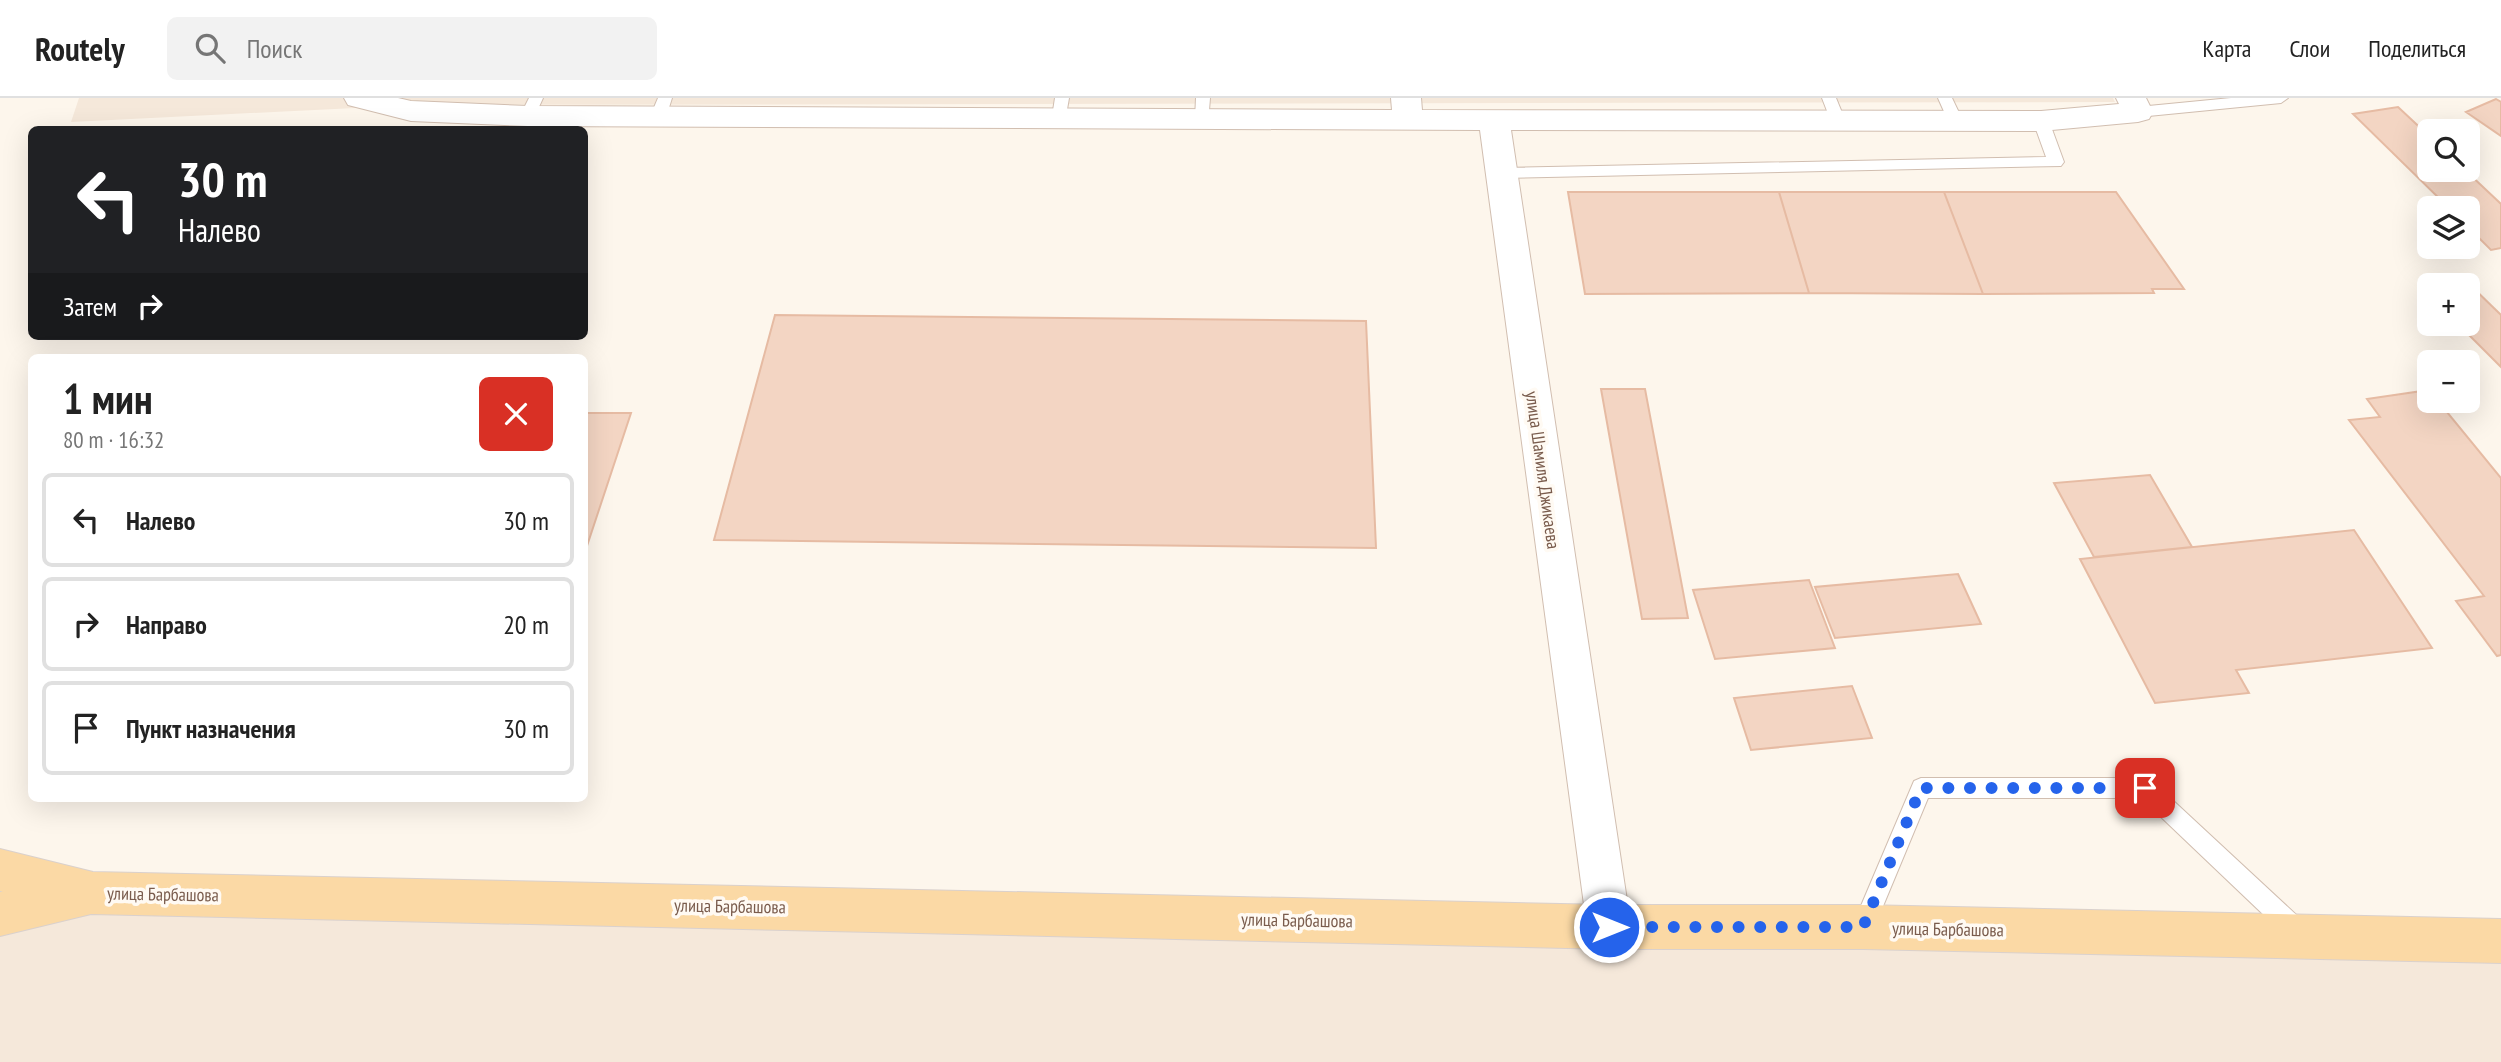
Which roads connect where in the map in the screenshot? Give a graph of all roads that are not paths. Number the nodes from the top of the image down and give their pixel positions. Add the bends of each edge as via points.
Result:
1 (359, 98) edge
2 (2281, 98) edge
3 (2135, 105) edge
4 (532, 107) edge
5 (872, 107) edge
6 (662, 108) edge
7 (1061, 108) edge
8 (1203, 109) edge
9 (1407, 109) edge
10 (1622, 109) edge
11 (1833, 109) edge
12 (1950, 109) edge
13 (1494, 120) junction
14 (2041, 121) junction
15 (1501, 173) junction
16 (0, 870) edge
17 (93, 892) junction
18 (0, 914) edge
19 (1609, 927) junction
20 (1863, 927) junction
21 (2306, 939) junction
22 (2501, 941) edge

1 - 4 street via 411,111
2 - 3 lane
3 - 14 street
4 - 6 street
5 - 6 street
5 - 7 street
7 - 8 street
8 - 9 street
9 - 13 street
10 - 11 street
10 - 13 street
11 - 12 street
12 - 14 street
13 - 15 street, улица Шамиля Джикаева
14 - 15 lane via 2056,162
15 - 19 street, улица Шамиля Джикаева
16 - 17 main road, улица Барбашова
17 - 18 main road, улица Барбашова
17 - 19 main road, улица Барбашова
19 - 20 main road, улица Барбашова
20 - 21 main road, улица Барбашова
20 - 21 lane via 1921,788 2145,788
21 - 22 main road, улица Барбашова

